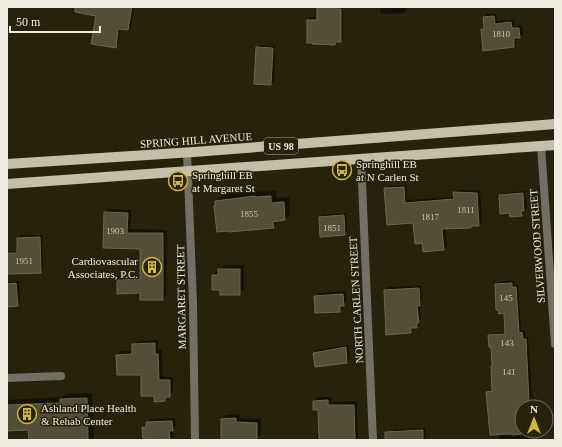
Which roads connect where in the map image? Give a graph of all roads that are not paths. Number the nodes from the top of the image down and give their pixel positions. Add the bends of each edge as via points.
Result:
1 (555, 124) edge
2 (555, 145) edge
3 (541, 146) junction
4 (187, 153) junction
5 (361, 159) junction
6 (7, 164) edge
7 (188, 171) junction
8 (7, 184) edge
9 (555, 344) edge
10 (61, 376) dead end
11 (7, 378) edge
12 (195, 440) edge
13 (373, 440) edge

1 - 4 main road, SPRING HILL AVENUE / US 98
2 - 3 main road, US 98
3 - 5 main road, US 98
3 - 9 street, SILVERWOOD STREET
4 - 6 main road, SPRING HILL AVENUE / US 98
4 - 7 street, MARGARET STREET
5 - 7 main road, US 98
5 - 13 street, NORTH CARLEN STREET
7 - 8 main road, US 98
7 - 12 street, MARGARET STREET via 194,303
10 - 11 street

